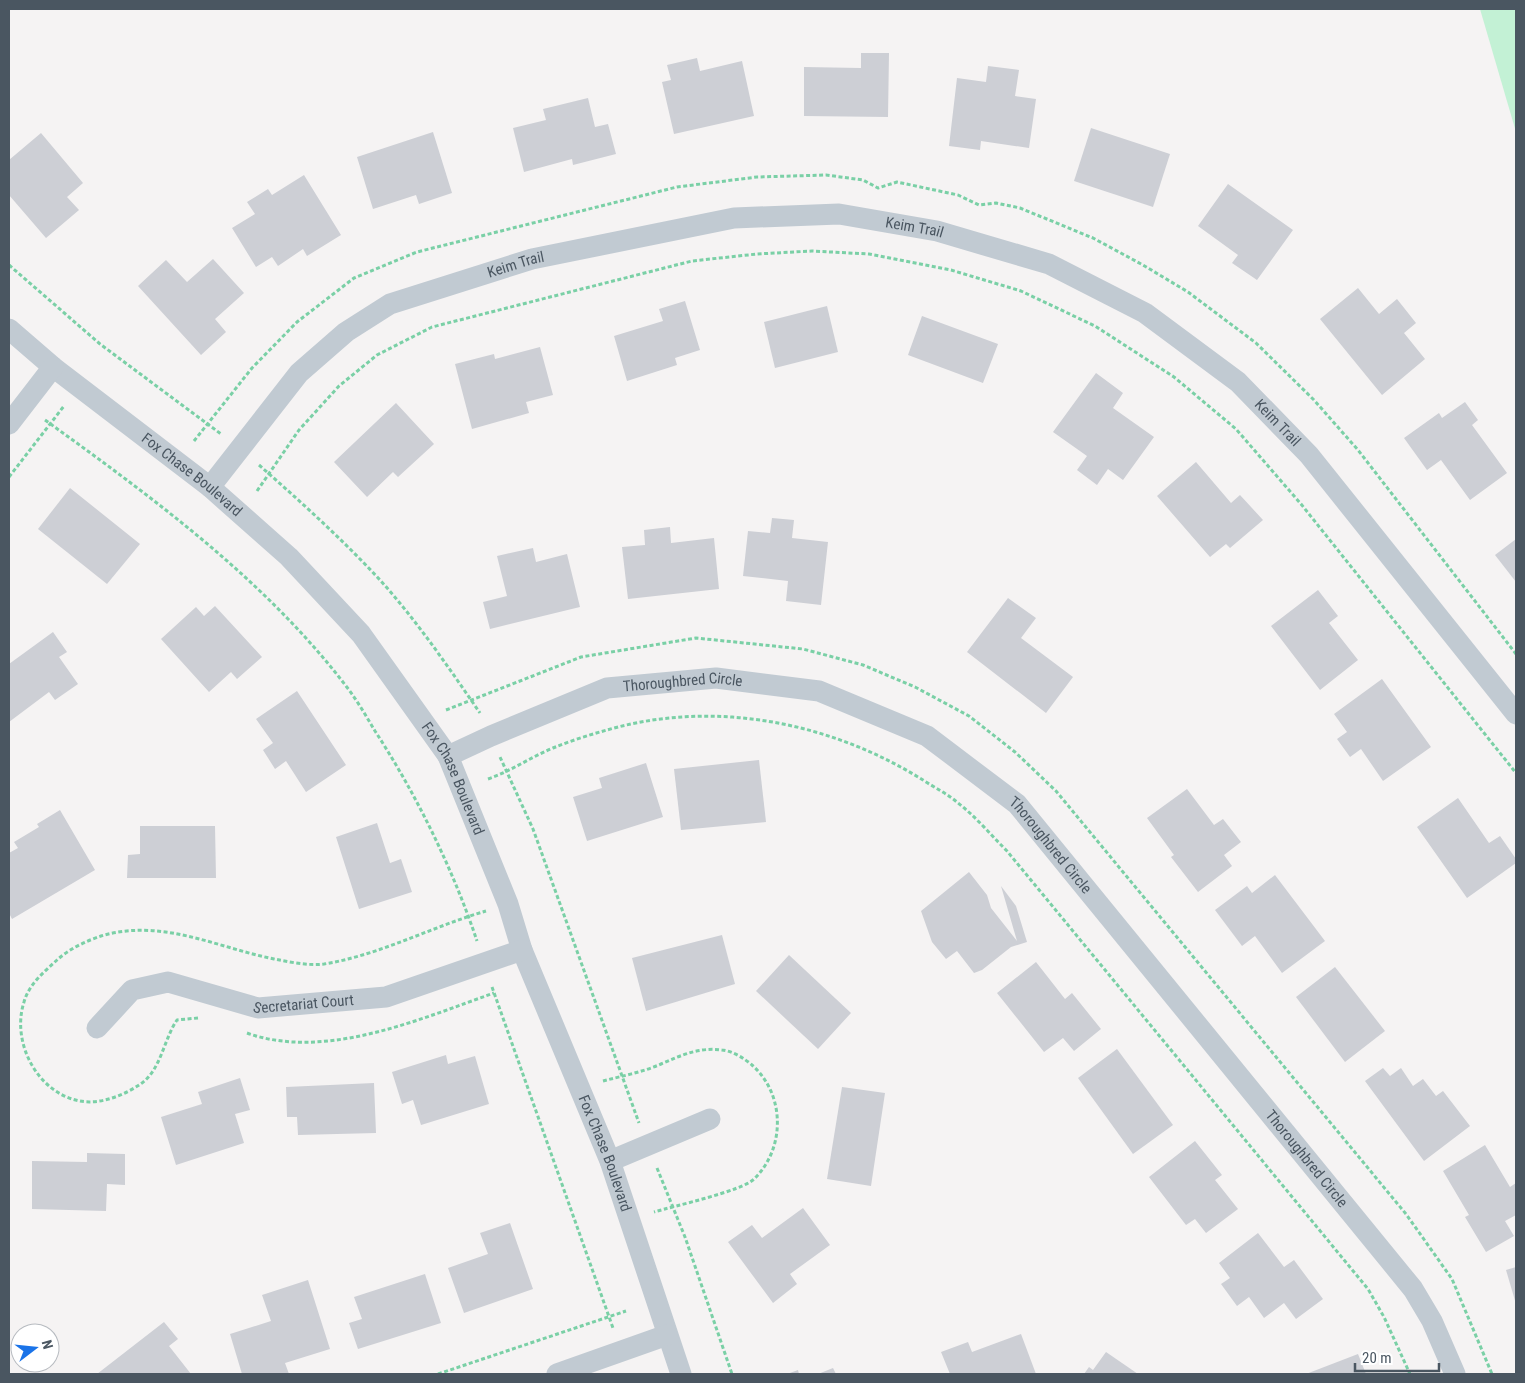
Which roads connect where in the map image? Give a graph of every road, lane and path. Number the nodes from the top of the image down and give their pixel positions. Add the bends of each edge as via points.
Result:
1 (9, 330) edge
2 (53, 367) junction
3 (23, 404) junction
4 (64, 406) dead end
5 (9, 424) edge
6 (50, 424) junction
7 (194, 441) dead end
8 (9, 477) edge
9 (210, 487) junction
10 (257, 491) dead end
11 (1516, 654) edge
12 (446, 710) dead end
13 (1516, 714) edge
14 (448, 756) junction
15 (1516, 773) edge
16 (488, 779) dead end
17 (522, 950) junction
18 (484, 964) junction
19 (97, 1028) dead end
20 (710, 1119) dead end
21 (610, 1161) junction
22 (626, 1311) dead end
23 (609, 1316) junction
24 (667, 1335) junction
25 (622, 1351) junction
26 (438, 1374) edge
27 (557, 1374) edge
28 (681, 1374) edge
29 (1410, 1374) edge
30 (1455, 1374) edge
31 (1492, 1374) edge

1 - 2 street, Fox Chase Boulevard
2 - 3 street
2 - 9 street, Fox Chase Boulevard
3 - 5 street
3 - 6 path
4 - 6 path
6 - 8 path
6 - 18 path via 155,502 240,573 297,629 347,687 398,766 431,828
7 - 11 path via 252,368 297,322 354,278 417,252 677,187 757,176 826,175 863,180 878,188 897,182 958,195 979,205 996,203 1020,208 1093,238 1188,292 1256,343 1314,400 1358,450
9 - 13 street, Keim Trail via 299,373 346,332 390,304 532,259 734,218 839,214 937,231 1049,264 1145,313 1238,382 1309,455
9 - 14 street, Fox Chase Boulevard via 289,557 360,634
10 - 15 path via 299,430 339,386 377,355 432,327 692,261 812,250 869,254 951,270 1021,291 1096,326 1174,378 1236,429 1301,504
12 - 31 path via 581,657 696,638 803,649 863,665 915,687 968,716 1015,752 1056,791 1406,1214 1452,1279
14 - 17 street, Fox Chase Boulevard via 508,904
14 - 30 street, Thoroughbred Circle via 607,688 716,678 819,691 927,736 1017,804 1413,1289 1432,1321
16 - 29 path via 553,748 607,729 653,719 715,715 776,722 833,736 897,764 958,802 1007,851 1368,1289
17 - 18 street, Secretariat Court
17 - 21 street, Fox Chase Boulevard
18 - 19 street, Secretariat Court via 386,997 258,1008 168,982 132,990
18 - 23 path
20 - 21 street
21 - 24 street, Fox Chase Boulevard
22 - 23 path
23 - 25 path
23 - 26 path
24 - 25 street
24 - 28 street, Fox Chase Boulevard
25 - 27 street

